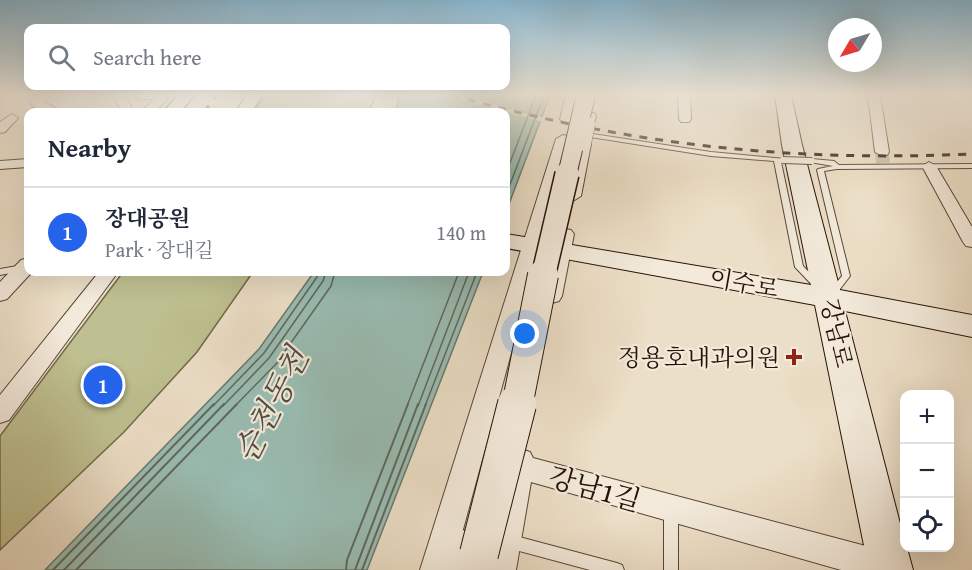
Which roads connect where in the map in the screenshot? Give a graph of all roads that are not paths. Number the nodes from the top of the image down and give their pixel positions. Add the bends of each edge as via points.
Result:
1 (568, 122) edge
2 (575, 122) edge
3 (580, 122) edge
4 (589, 122) edge
5 (788, 122) edge
6 (878, 122) edge
7 (586, 134) junction
8 (780, 160) junction
9 (883, 160) junction
10 (24, 164) edge
11 (4, 166) edge
12 (929, 166) junction
13 (972, 166) edge
14 (837, 167) junction
15 (972, 242) edge
16 (518, 243) edge
17 (561, 251) junction
18 (24, 267) edge
19 (24, 269) edge
20 (0, 272) edge
21 (106, 276) edge
22 (0, 294) edge
23 (829, 298) junction
24 (972, 326) edge
25 (0, 413) edge
26 (520, 467) junction
27 (671, 509) junction
28 (474, 561) edge
29 (589, 566) edge
30 (617, 570) edge
31 (670, 570) edge
32 (892, 570) edge

1 - 7 street
2 - 28 main road
3 - 28 main road, bridge via 544,269 524,377
4 - 7 street
5 - 23 main road, 강남로
6 - 9 street
7 - 8 lane via 711,154
7 - 16 street via 561,142
7 - 17 street
8 - 14 lane, bridge via 834,163
8 - 23 lane via 799,267
9 - 12 lane
9 - 14 lane
10 - 11 street
12 - 13 lane
12 - 15 street
14 - 23 lane via 820,170 846,276
16 - 17 main road, 이수로
16 - 28 street
17 - 23 main road, 이수로
17 - 26 street
18 - 20 lane
19 - 22 street
21 - 25 street
23 - 24 main road, 이수로
23 - 32 main road, 강남로
26 - 27 street, 강남1길
26 - 28 street
27 - 31 lane, 강남1길
27 - 32 street, 강남1길
28 - 29 lane
29 - 30 lane

